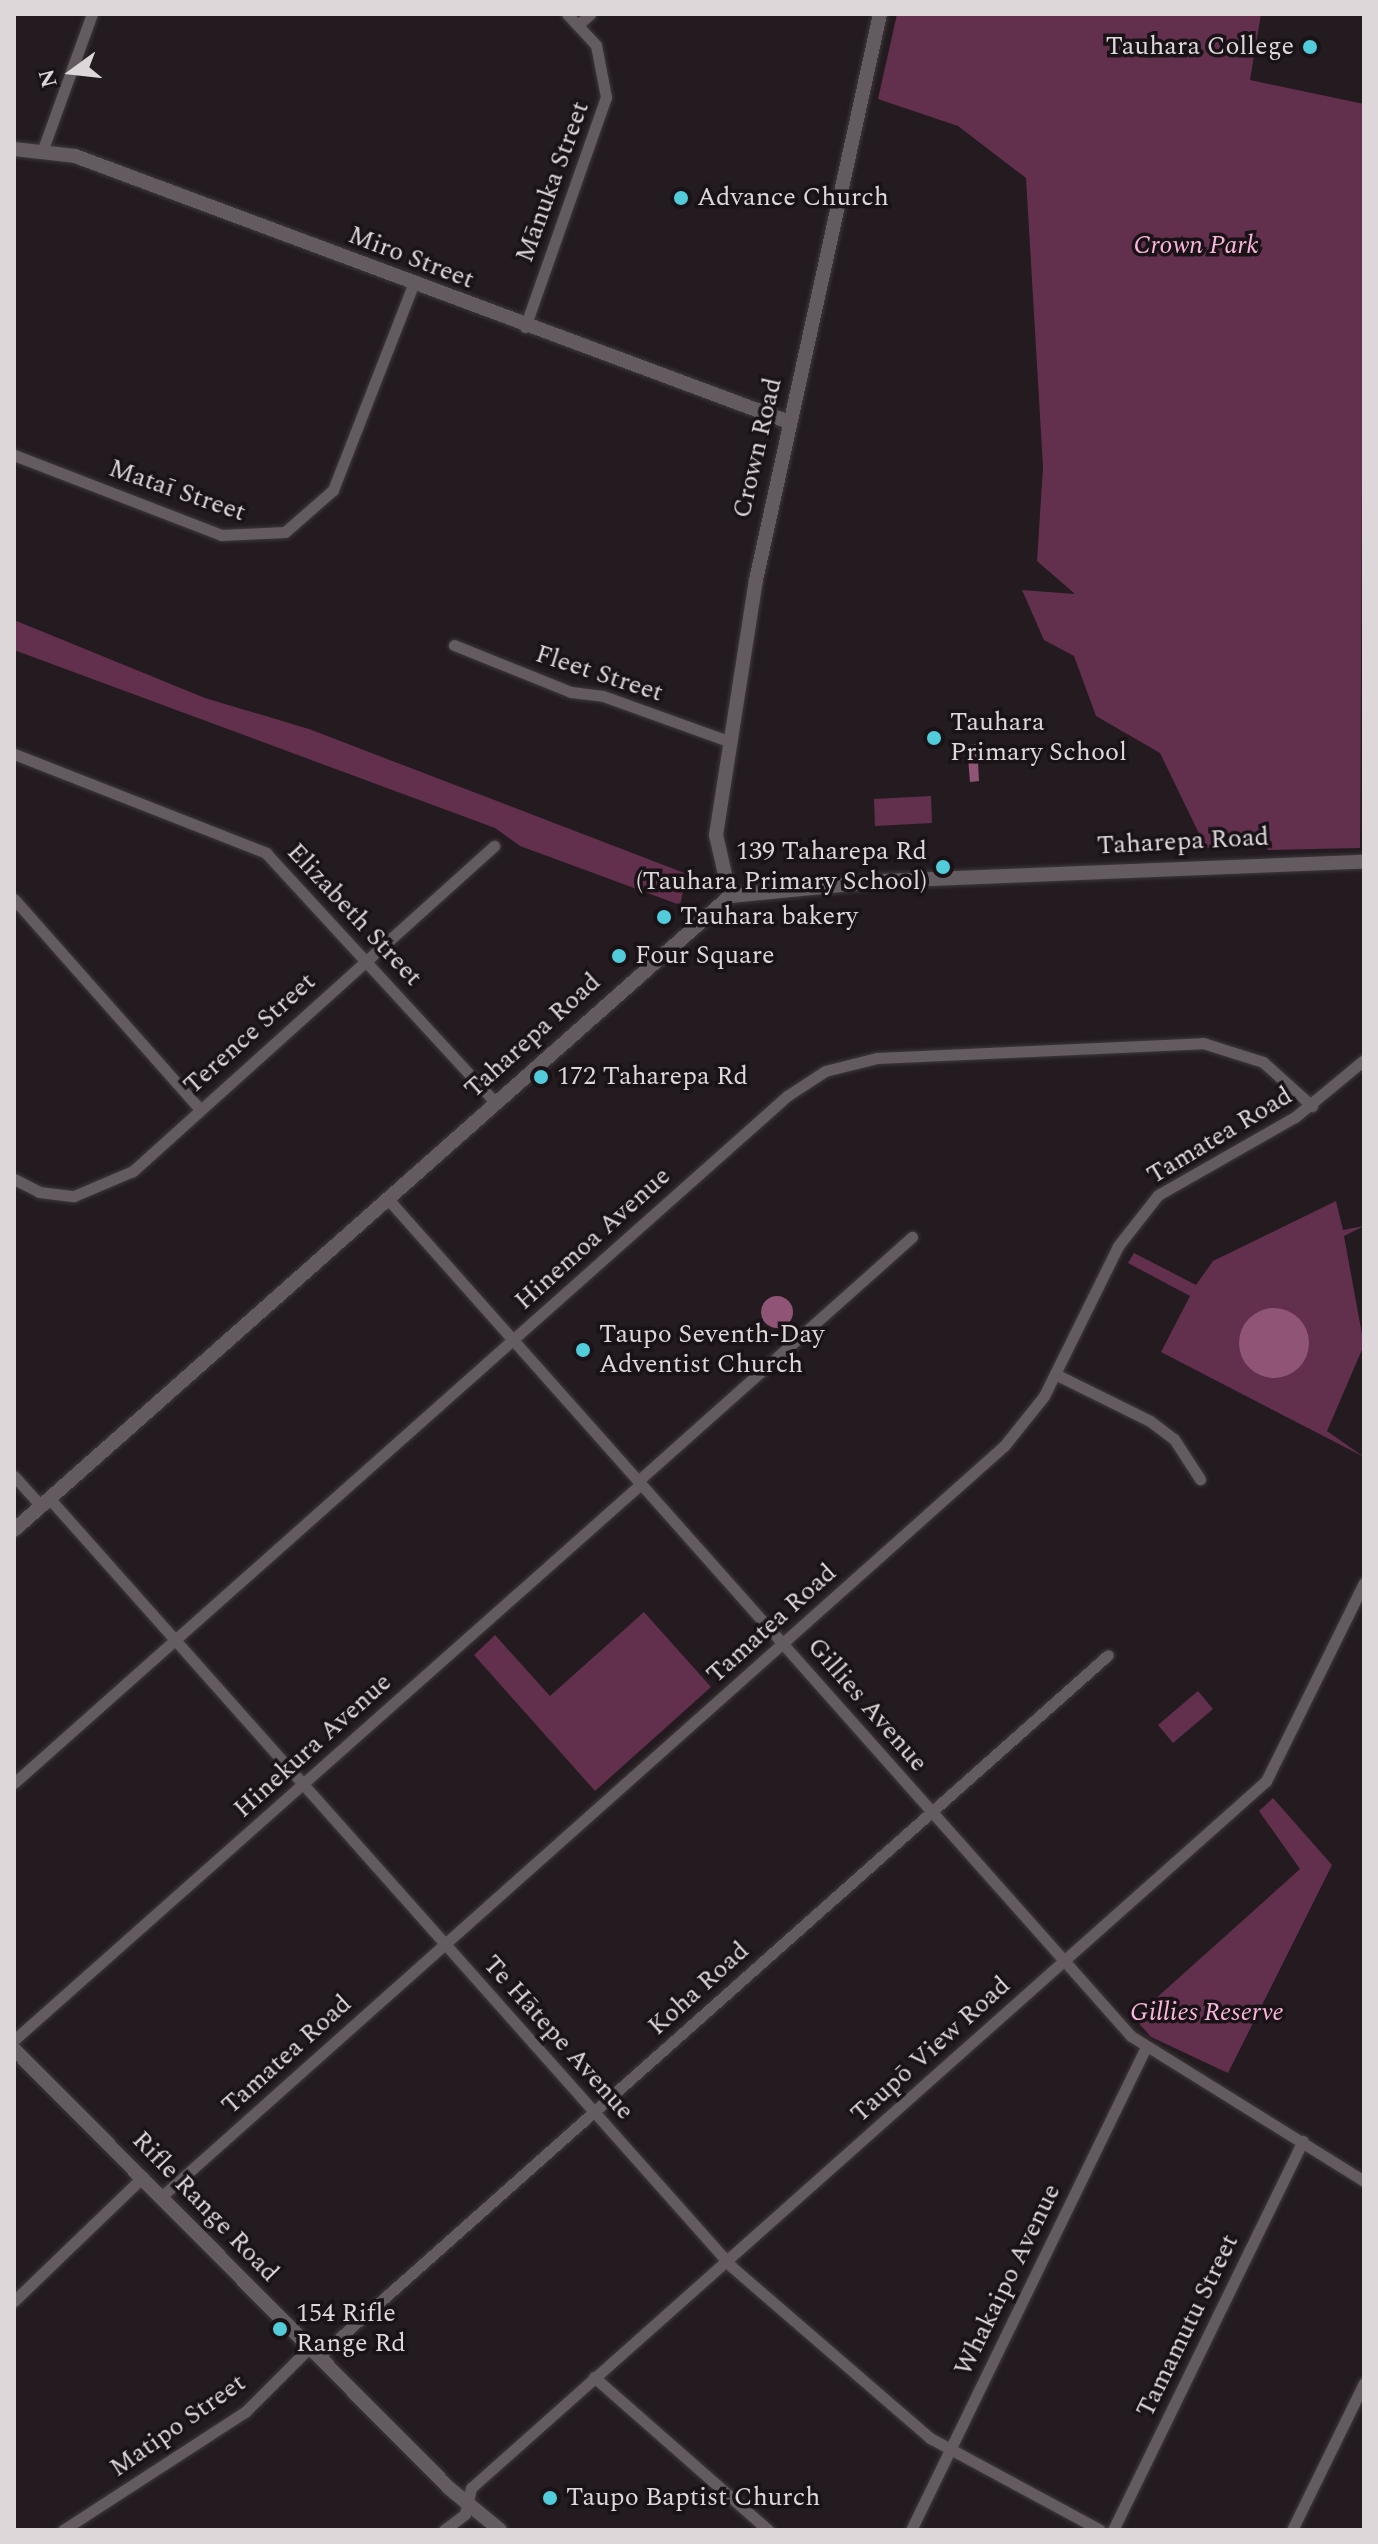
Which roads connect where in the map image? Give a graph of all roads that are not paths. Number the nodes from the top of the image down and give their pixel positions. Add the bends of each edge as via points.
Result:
1 (92, 14) edge
2 (567, 14) edge
3 (590, 14) edge
4 (880, 14) edge
5 (579, 24) junction
6 (14, 149) edge
7 (43, 149) junction
8 (413, 285) junction
9 (525, 327) junction
10 (789, 422) junction
11 (14, 455) edge
12 (454, 645) dead end
13 (731, 742) junction
14 (14, 754) edge
15 (494, 846) dead end
16 (1364, 862) edge
17 (1348, 864) junction
18 (1364, 870) edge
19 (730, 896) junction
20 (14, 899) edge
21 (367, 959) junction
22 (1364, 1061) edge
23 (495, 1102) junction
24 (1312, 1106) junction
25 (199, 1108) junction
26 (14, 1179) edge
27 (387, 1198) junction
28 (912, 1237) dead end
29 (513, 1340) junction
30 (1055, 1374) junction
31 (14, 1476) edge
32 (1200, 1479) dead end
33 (640, 1483) junction
34 (45, 1502) junction
35 (14, 1530) edge
36 (1364, 1583) edge
37 (176, 1639) junction
38 (783, 1643) junction
39 (1108, 1655) dead end
40 (14, 1783) edge
41 (303, 1784) junction
42 (932, 1812) junction
43 (446, 1943) junction
44 (1064, 1961) junction
45 (14, 2040) edge
46 (14, 2049) edge
47 (1145, 2049) junction
48 (595, 2111) junction
49 (1303, 2141) junction
50 (143, 2177) junction
51 (1364, 2181) edge
52 (161, 2197) junction
53 (726, 2261) junction
54 (14, 2301) edge
55 (315, 2352) junction
56 (594, 2377) junction
57 (1364, 2383) edge
58 (949, 2450) junction
59 (467, 2505) junction
60 (63, 2530) edge
61 (444, 2530) edge
62 (500, 2530) edge
63 (768, 2530) edge
64 (911, 2530) edge
65 (1100, 2530) edge
66 (1113, 2530) edge
67 (1292, 2530) edge

1 - 7 street
2 - 5 street, Mānuka Street
3 - 5 street
4 - 10 street, Crown Road
5 - 9 street, Mānuka Street via 603,60 603,120
6 - 7 street, Miro Street
7 - 8 street, Miro Street
8 - 9 street, Miro Street
8 - 11 street, Mataī Street via 333,490 285,532 221,535
9 - 10 street, Miro Street
10 - 13 street, Crown Road
12 - 13 street, Fleet Street via 571,692 603,696
13 - 19 street, Crown Road via 716,849
14 - 21 street, Elizabeth Street via 266,853
15 - 21 street, Terence Street
16 - 17 street, Taharepa Road
17 - 18 street, Taharepa Road
17 - 19 street, Taharepa Road via 1275,861 754,889
19 - 23 street, Taharepa Road
20 - 25 street
21 - 23 street, Elizabeth Street
21 - 25 street, Terence Street
22 - 24 street, Tamatea Road
23 - 27 street, Taharepa Road
24 - 29 street, Hinemoa Avenue via 1263,1062 1203,1043 838,1066 787,1096
24 - 30 street, Tamatea Road via 1176,1182 1141,1212
25 - 26 street, Terence Street via 103,1189 56,1195
27 - 29 street, Gillies Avenue
27 - 34 street, Taharepa Road
28 - 33 street, Hinekura Avenue
29 - 33 street, Gillies Avenue
29 - 37 street, Hinemoa Avenue
30 - 32 street via 1150,1421 1174,1439
30 - 38 street, Tamatea Road via 1004,1446
31 - 34 street, Te Hātepe Avenue
33 - 38 street, Gillies Avenue
33 - 41 street, Hinekura Avenue
34 - 35 street, Taharepa Road
34 - 37 street, Te Hātepe Avenue
36 - 44 street, Taupō View Road via 1275,1772
37 - 40 street, Hinemoa Avenue
37 - 41 street, Te Hātepe Avenue
38 - 42 street, Gillies Avenue
38 - 43 street, Tamatea Road
39 - 42 street, Koha Road
41 - 43 street, Te Hātepe Avenue
41 - 45 street, Hinekura Avenue
42 - 44 street, Gillies Avenue
42 - 48 street, Koha Road
43 - 48 street, Te Hātepe Avenue
43 - 52 street, Tamatea Road
44 - 47 street, Gillies Avenue
44 - 53 street, Taupō View Road
46 - 50 street, Rifle Range Road
47 - 49 street, Gillies Avenue via 1226,2090
47 - 58 street, Whakaipo Avenue
48 - 53 street, Te Hātepe Avenue
48 - 55 street, Koha Road
49 - 51 street, Gillies Avenue
49 - 66 street, Tamamutu Street
50 - 52 street, Rifle Range Road
50 - 54 street
52 - 55 street, Rifle Range Road
53 - 56 street, Taupō View Road
53 - 58 street, Te Hātepe Avenue
55 - 59 street, Rifle Range Road
55 - 60 street, Matipo Street via 245,2412
56 - 59 street, Taupō View Road via 471,2488
56 - 63 street
57 - 67 street
58 - 64 street, Whakaipo Avenue
58 - 65 street, Te Hātepe Avenue
59 - 61 street, Taupō View Road
59 - 62 street, Rifle Range Road

